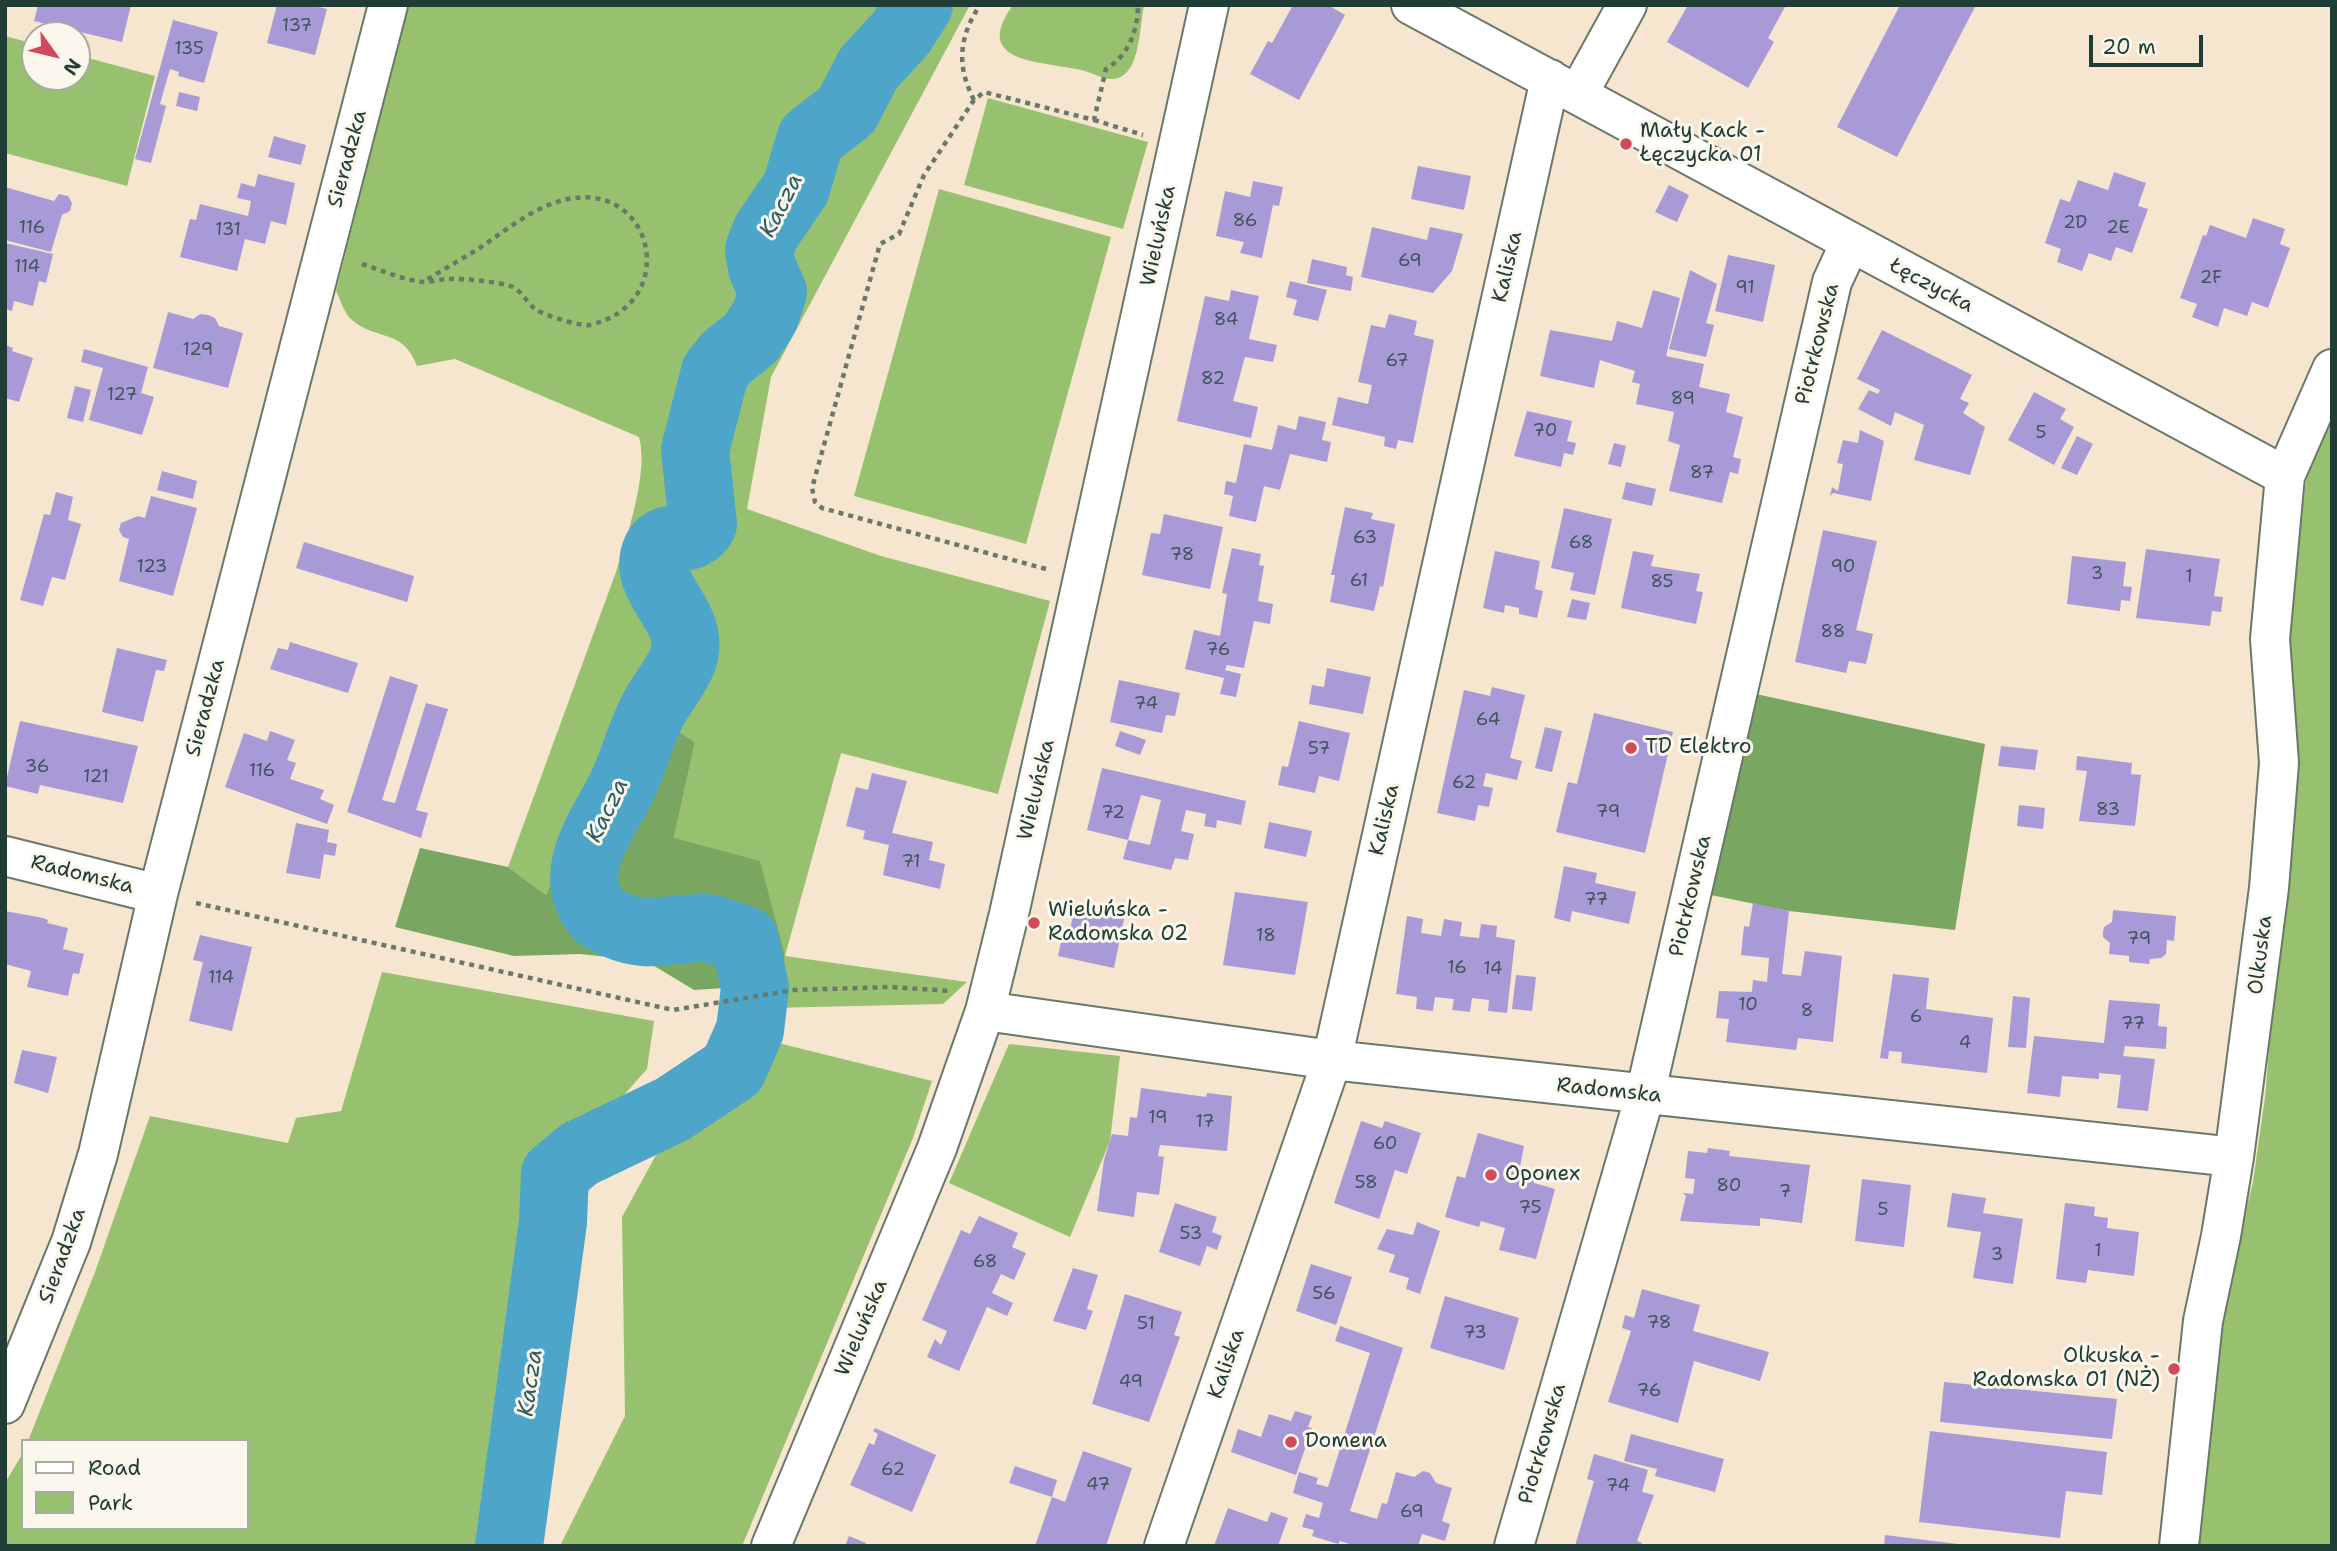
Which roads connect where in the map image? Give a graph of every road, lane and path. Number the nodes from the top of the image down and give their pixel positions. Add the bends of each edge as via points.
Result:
1 (388, 5) edge
2 (980, 5) edge
3 (1138, 5) edge
4 (1209, 5) edge
5 (1411, 5) edge
6 (1628, 5) edge
7 (1564, 87) junction
8 (974, 100) junction
9 (1094, 120) junction
10 (1179, 146) junction
11 (1850, 243) junction
12 (324, 253) junction
13 (423, 282) junction
14 (2332, 369) edge
15 (2285, 476) junction
16 (1084, 579) junction
17 (5, 856) edge
18 (158, 894) junction
19 (985, 1011) junction
20 (1332, 1059) junction
21 (1645, 1095) junction
22 (2234, 1157) junction
23 (5, 1404) edge
24 (771, 1546) edge
25 (1164, 1546) edge
26 (1514, 1546) edge
27 (2179, 1546) edge

1 - 12 street, Sieradzka
2 - 8 path via 962,45 963,76
3 - 9 path via 1131,41 1119,61 1106,69
4 - 10 street, Wieluńska
5 - 7 street, Łęczycka
6 - 7 street
7 - 11 street, Łęczycka
7 - 20 street, Kaliska
8 - 9 path via 984,92
8 - 16 path via 925,175 899,234 880,244 812,488 815,502 822,509
9 - 10 path
10 - 16 street, Wieluńska
11 - 15 street, Łęczycka
11 - 21 street, Piotrkowska via 1832,282
12 - 13 path
12 - 18 street, Sieradzka
13 - 13 path via 452,278 514,287 538,312 587,326 615,316 635,299 645,281 646,242 638,223 621,208 599,199 578,198 520,220
14 - 15 street, Olkuska
15 - 22 street, Olkuska via 2270,639 2279,763 2269,888
16 - 19 street, Wieluńska
17 - 18 street, Radomska
18 - 19 path via 648,1007 673,1010 794,990 891,987 965,992 961,1007
18 - 23 street, Sieradzka via 98,1154 71,1242
19 - 20 street, Radomska
19 - 24 street, Wieluńska via 937,1148
20 - 21 street, Radomska
20 - 25 street, Kaliska
21 - 22 street, Radomska
21 - 26 street, Piotrkowska
22 - 27 street, Olkuska via 2203,1321

